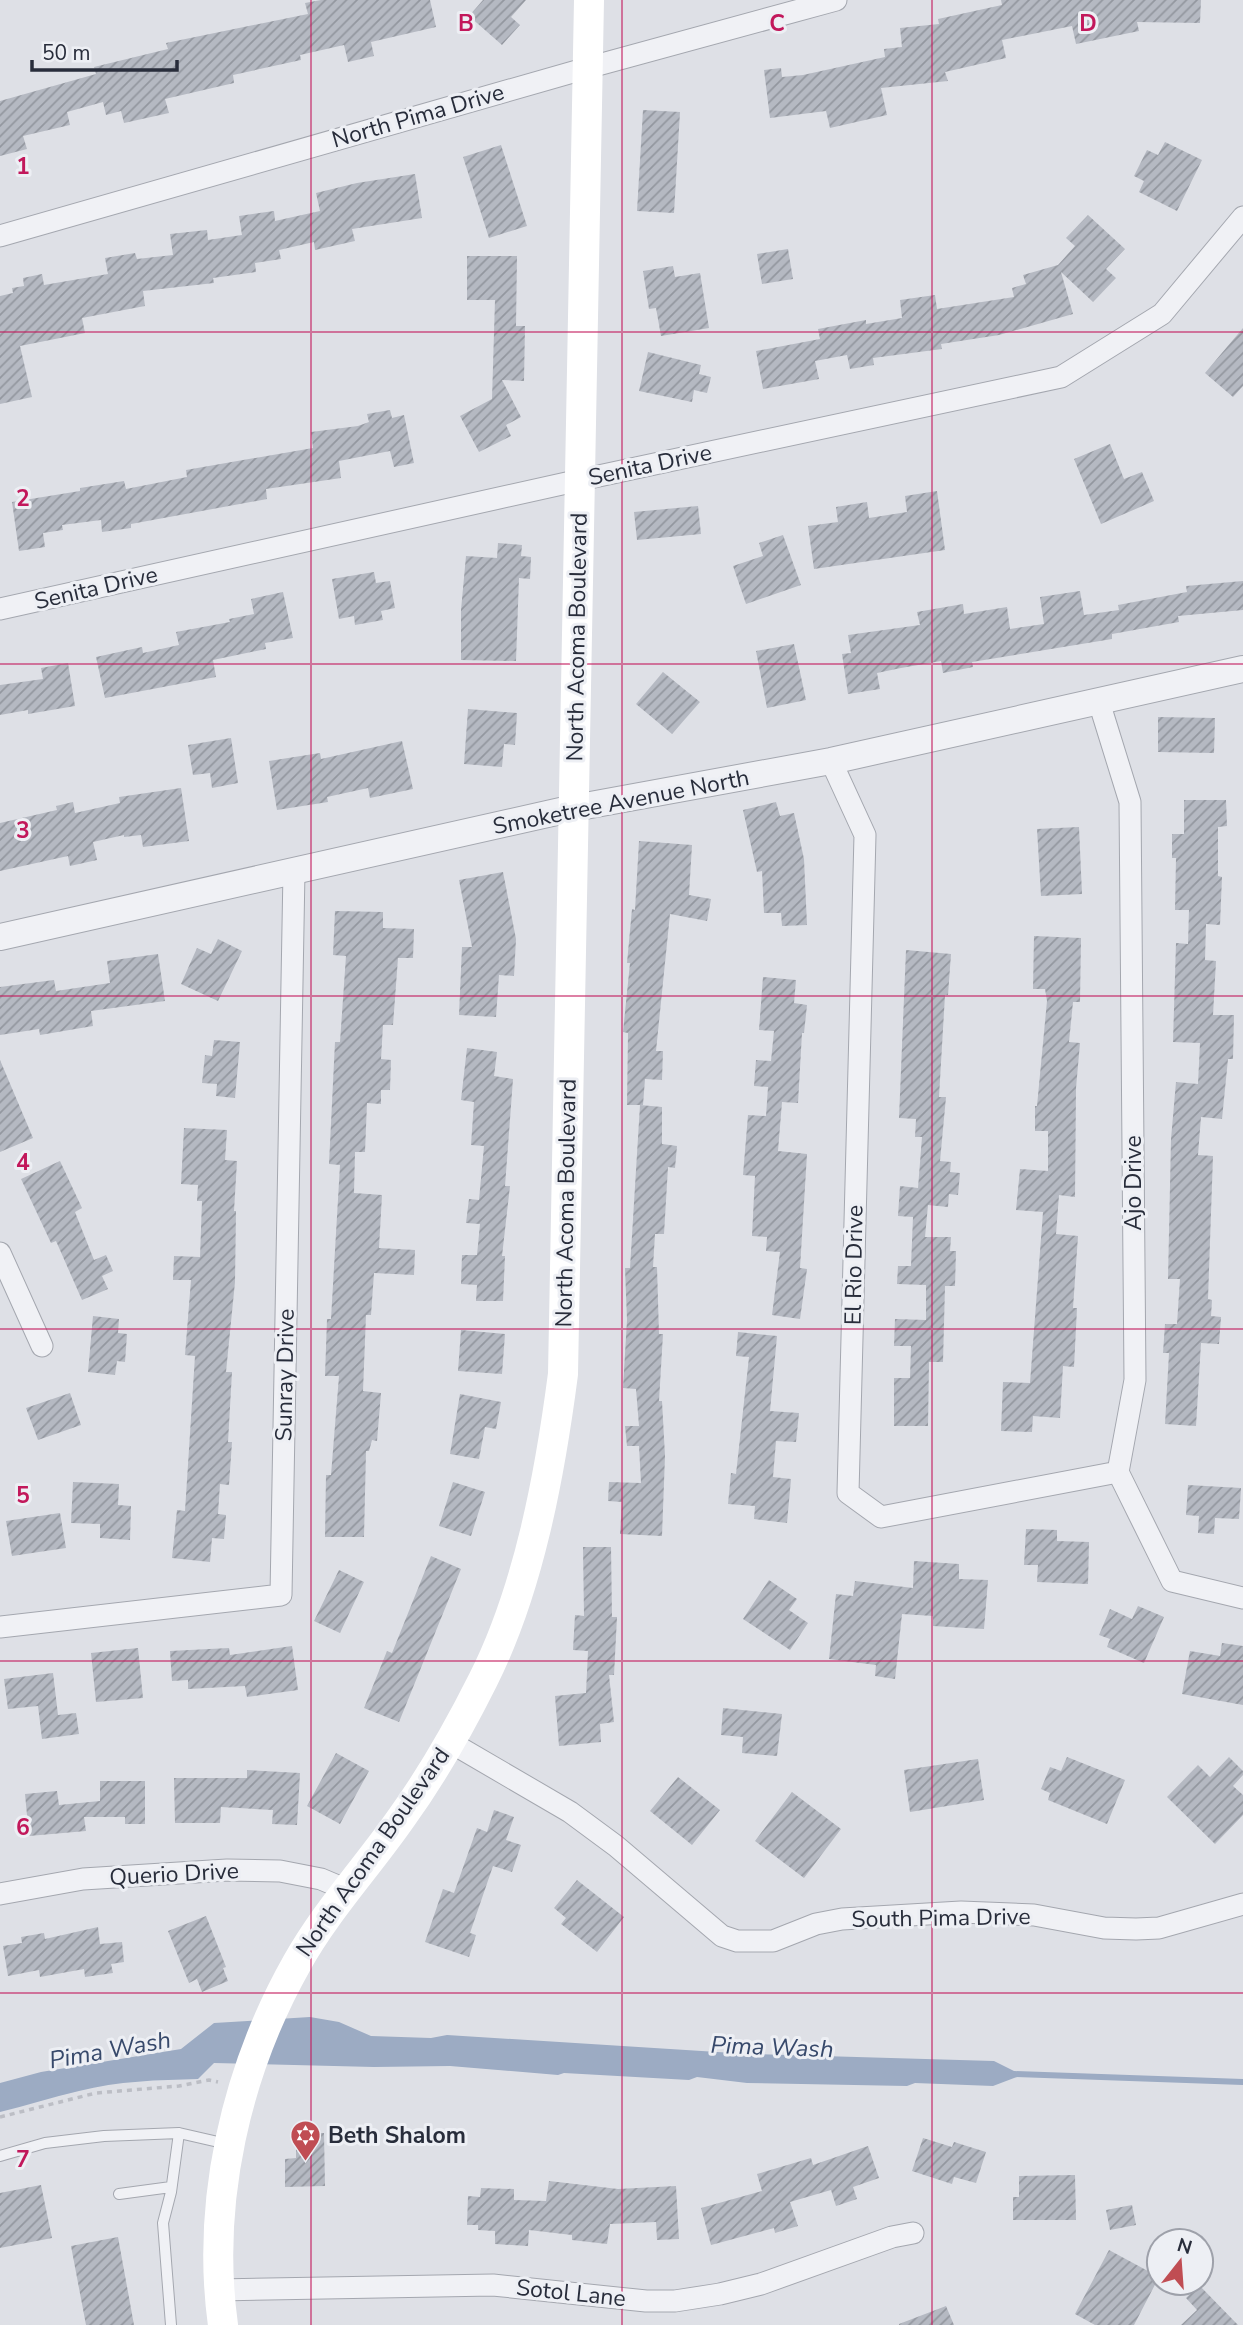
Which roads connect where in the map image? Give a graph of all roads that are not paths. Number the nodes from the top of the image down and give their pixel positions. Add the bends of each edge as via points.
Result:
1 (589, 0) edge
2 (836, 0) edge
3 (587, 68) junction
4 (1243, 217) edge
5 (0, 236) edge
6 (580, 480) junction
7 (0, 609) edge
8 (1243, 669) edge
9 (1099, 702) junction
10 (831, 761) junction
11 (574, 808) junction
12 (294, 871) junction
13 (0, 937) edge
14 (0, 1253) edge
15 (42, 1346) dead end
16 (1118, 1472) junction
17 (1243, 1598) edge
18 (0, 1627) edge
19 (450, 1741) junction
20 (347, 1890) junction
21 (0, 1894) edge
22 (1243, 1904) edge
23 (179, 2133) junction
24 (230, 2145) junction
25 (0, 2156) edge
26 (171, 2187) junction
27 (119, 2194) dead end
28 (913, 2232) dead end
29 (218, 2290) junction
30 (172, 2325) edge
31 (223, 2325) edge

1 - 3 main road, North Acoma Boulevard
2 - 3 street, North Pima Drive
3 - 5 street, North Pima Drive
3 - 6 main road, North Acoma Boulevard
4 - 6 street, Senita Drive via 1162,314 1061,377
6 - 7 street, Senita Drive
6 - 11 main road, North Acoma Boulevard
8 - 9 street, Smoketree Avenue North
9 - 10 street, Smoketree Avenue North
9 - 16 street, Ajo Drive via 1130,802 1135,1380
10 - 11 street, Smoketree Avenue North
10 - 16 street, El Rio Drive via 865,835 848,1493 881,1517
11 - 12 street, Smoketree Avenue North
11 - 19 main road, North Acoma Boulevard via 563,1374 552,1454 510,1613 484,1677
12 - 13 street, Smoketree Avenue North
12 - 18 street, Sunray Drive via 281,1595
14 - 15 street
16 - 17 street via 1172,1581
19 - 20 main road, North Acoma Boulevard via 401,1819
19 - 22 street, South Pima Drive via 570,1812 722,1936 737,1941 773,1941 842,1919 961,1912 1034,1914 1104,1928 1159,1928
20 - 21 street, Querio Drive via 321,1878 281,1871 227,1870 83,1879
20 - 24 main road, North Acoma Boulevard via 298,1961 271,2012 246,2079
23 - 24 lane
23 - 25 lane via 45,2143
23 - 26 lane
24 - 29 main road, North Acoma Boulevard via 219,2220
26 - 27 lane
26 - 30 lane via 163,2223
28 - 29 street, Sotol Lane via 761,2284 674,2301 493,2285
29 - 31 main road, North Acoma Boulevard

